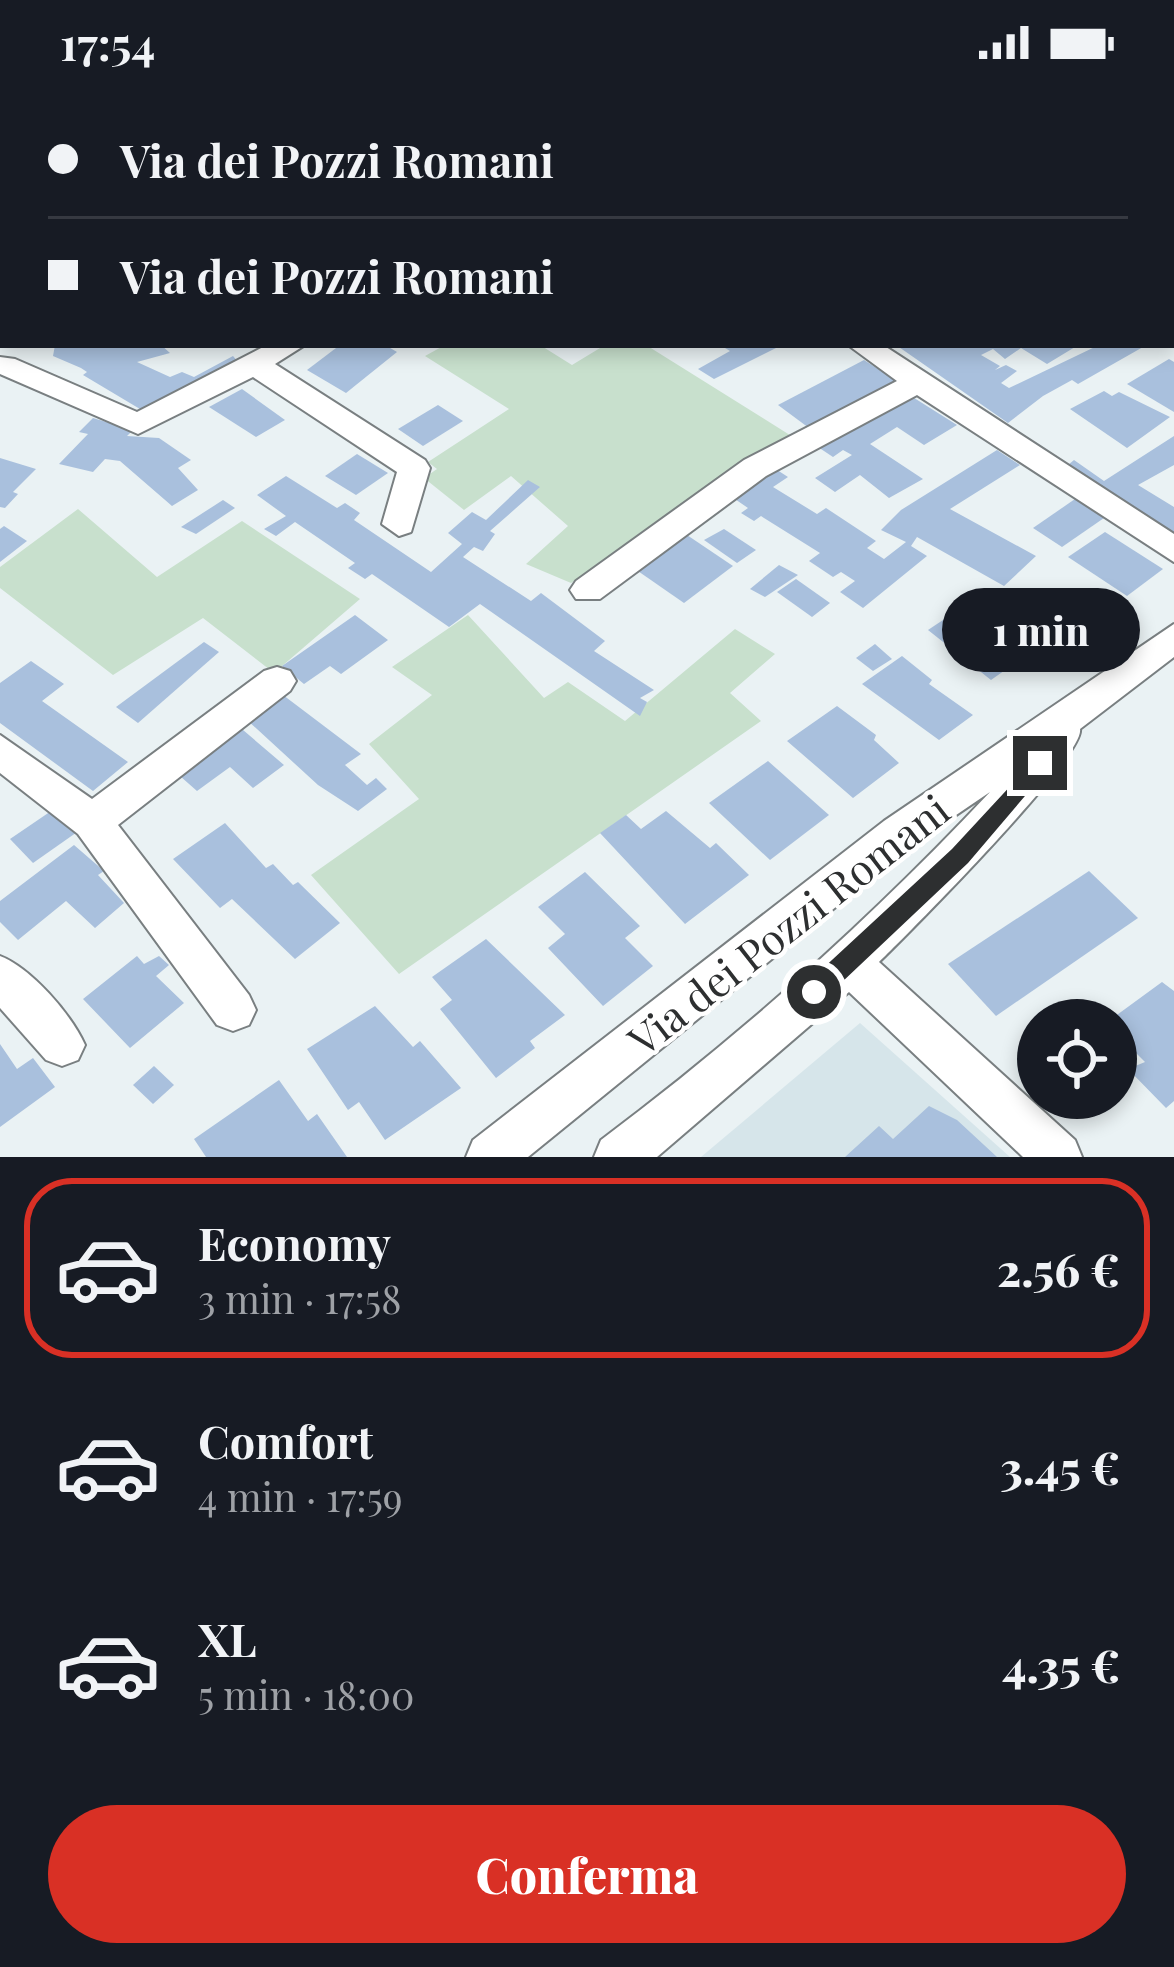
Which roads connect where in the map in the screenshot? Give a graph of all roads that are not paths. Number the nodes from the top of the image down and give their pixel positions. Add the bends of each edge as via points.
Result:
1 (284, 348) edge
2 (867, 348) edge
3 (8, 360) edge
4 (254, 364) junction
5 (918, 382) junction
6 (399, 524) dead end
7 (1174, 550) edge
8 (588, 590) dead end
9 (1174, 637) edge
10 (277, 681) dead end
11 (1094, 700) junction
12 (0, 751) edge
13 (92, 822) junction
14 (849, 963) junction
15 (0, 976) edge
16 (233, 1010) dead end
17 (62, 1046) dead end
18 (490, 1157) edge
19 (618, 1157) edge
20 (1058, 1157) edge

1 - 4 street
2 - 5 street
3 - 4 street via 139,424
4 - 6 street via 414,468
5 - 7 street
5 - 8 street via 754,468
9 - 11 street, Via dei Pozzi Romani
10 - 13 street
11 - 14 street, Via dei Pozzi Romani via 960,856
11 - 18 street, Via dei Pozzi Romani via 898,832
12 - 13 street
13 - 16 street
14 - 19 street, Via dei Pozzi Romani
14 - 20 street, Via dei Pozzi Romani
15 - 17 street

